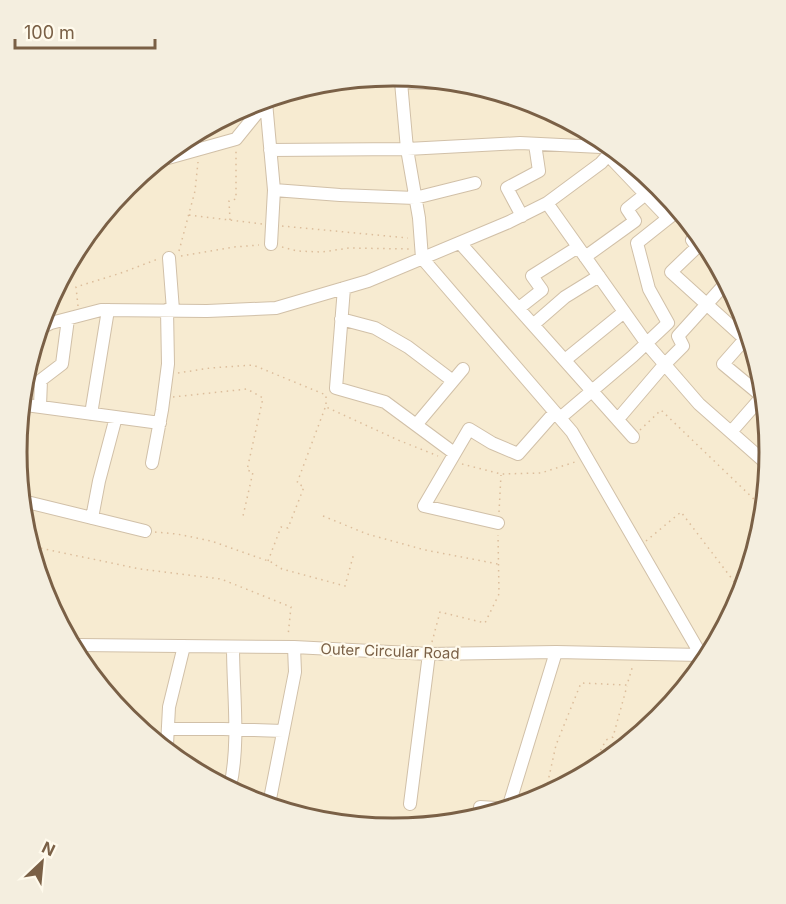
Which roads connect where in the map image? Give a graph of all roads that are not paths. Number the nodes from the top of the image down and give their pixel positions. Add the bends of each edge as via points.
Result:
1 (401, 86) edge
2 (267, 108) edge
3 (258, 112) edge
4 (536, 144) junction
5 (407, 149) junction
6 (187, 150) edge
7 (270, 150) junction
8 (601, 151) edge
9 (605, 154) edge
10 (615, 161) edge
11 (475, 183) dead end
12 (274, 190) junction
13 (649, 190) edge
14 (646, 194) junction
15 (415, 198) junction
16 (547, 203) junction
17 (670, 213) edge
18 (672, 215) edge
19 (522, 216) junction
20 (460, 243) junction
21 (272, 244) road end
22 (421, 248) junction
23 (696, 248) edge
24 (581, 252) junction
25 (169, 258) road end
26 (599, 276) junction
27 (344, 288) junction
28 (721, 289) edge
29 (707, 305) junction
30 (519, 308) junction
31 (108, 310) junction
32 (170, 310) junction
33 (624, 312) junction
34 (73, 317) junction
35 (341, 319) junction
36 (50, 323) edge
37 (534, 324) junction
38 (740, 335) edge
39 (742, 342) edge
40 (647, 344) junction
41 (565, 360) junction
42 (664, 365) junction
43 (463, 369) dead end
44 (453, 381) junction
45 (753, 389) edge
46 (593, 391) junction
47 (756, 404) edge
48 (30, 405) edge
49 (40, 406) junction
50 (91, 414) junction
51 (557, 415) junction
52 (116, 417) junction
53 (618, 419) junction
54 (160, 423) junction
55 (416, 425) junction
56 (731, 432) junction
57 (633, 437) road end
58 (452, 457) junction
59 (759, 457) edge
60 (152, 464) dead end
61 (30, 503) edge
62 (92, 518) junction
63 (498, 523) road end
64 (145, 531) road end
65 (184, 646) junction
66 (233, 647) junction
67 (290, 647) junction
68 (84, 648) edge
69 (556, 652) junction
70 (699, 652) edge
71 (429, 654) junction
72 (687, 655) junction
73 (697, 655) edge
74 (692, 662) edge
75 (168, 729) junction
76 (235, 729) junction
77 (283, 731) junction
78 (167, 740) edge
79 (231, 780) edge
80 (270, 797) edge
81 (511, 799) edge
82 (410, 804) dead end

1 - 5 street
2 - 7 street
3 - 6 street via 236,140
4 - 5 street
4 - 8 street
4 - 19 street via 539,171 507,188
5 - 7 street
5 - 15 street
7 - 12 street
9 - 16 street via 601,163
10 - 14 street
11 - 15 street
12 - 15 street
12 - 21 street
13 - 14 street
14 - 17 street
14 - 24 street via 627,209 635,221
15 - 22 street
16 - 19 street
16 - 24 street
18 - 40 street via 637,243 649,289 668,323
19 - 20 street
20 - 22 street
20 - 30 street
22 - 27 street via 368,281
22 - 51 street
23 - 29 street via 671,272
24 - 26 street
24 - 30 street via 532,276 542,290
25 - 32 street
26 - 33 street
26 - 37 street via 565,297
27 - 32 street via 276,308
27 - 35 street
28 - 29 street
29 - 38 street
29 - 42 street via 678,336 683,346
30 - 37 street
31 - 32 street
31 - 34 street
31 - 50 street
32 - 54 street
33 - 40 street
33 - 41 street
34 - 36 street
34 - 49 street via 62,364 41,380
35 - 44 street via 375,328
35 - 55 street via 336,388 385,402
37 - 41 street
39 - 45 street via 723,364
40 - 42 street
40 - 46 street
41 - 46 street
42 - 53 street
42 - 56 street
43 - 44 street
44 - 55 street
46 - 51 street
46 - 53 street
47 - 56 street
48 - 49 street
49 - 50 street
50 - 52 street
51 - 58 street via 518,454 469,429
51 - 70 street via 572,432
52 - 54 street
52 - 62 street
53 - 57 street
54 - 60 street
55 - 58 street
56 - 59 street
58 - 63 street via 424,506
61 - 62 street
62 - 64 street
65 - 66 street, Outer Circular Road
65 - 68 street, Outer Circular Road
65 - 75 street via 169,707
66 - 67 street, Outer Circular Road
66 - 76 street
67 - 71 street, Outer Circular Road
67 - 77 street via 295,672
69 - 71 street, Outer Circular Road
69 - 72 street, Outer Circular Road
69 - 81 street
71 - 82 street
72 - 73 street, Outer Circular Road
72 - 74 street
75 - 76 street
75 - 78 street
76 - 77 street
76 - 79 street
77 - 80 street

